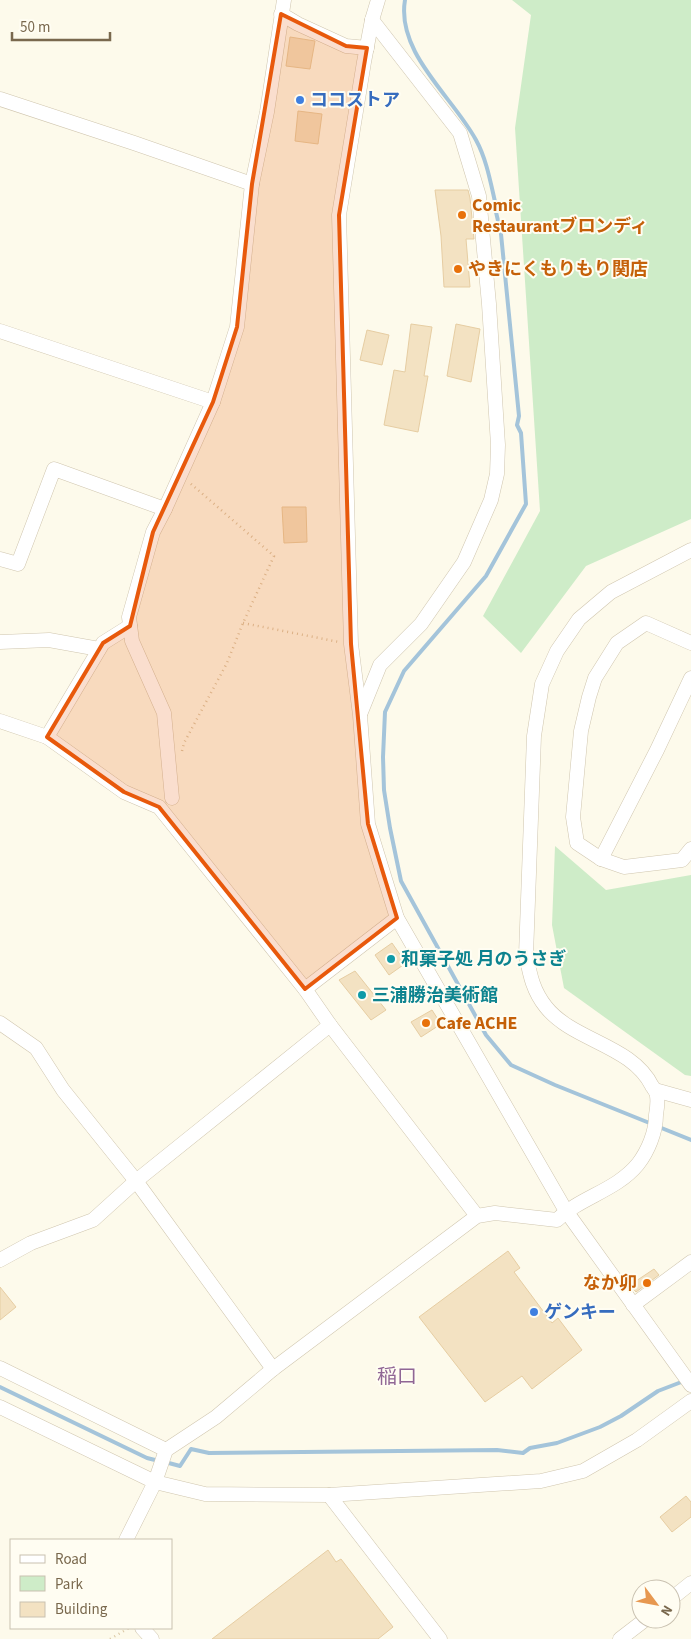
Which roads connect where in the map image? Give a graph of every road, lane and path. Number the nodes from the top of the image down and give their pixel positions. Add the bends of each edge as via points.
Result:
1 (284, 0) edge
2 (378, 0) edge
3 (281, 14) junction
4 (372, 20) junction
5 (367, 48) junction
6 (0, 99) edge
7 (252, 184) junction
8 (0, 331) edge
9 (213, 402) junction
10 (181, 475) junction
11 (165, 509) junction
12 (691, 550) edge
13 (0, 559) edge
14 (242, 623) junction
15 (130, 626) junction
16 (0, 642) edge
17 (691, 643) edge
18 (351, 644) junction
19 (100, 649) junction
20 (691, 678) edge
21 (685, 705) edge
22 (360, 715) junction
23 (0, 721) edge
24 (47, 737) junction
25 (182, 752) dead end
26 (172, 798) dead end
27 (691, 851) edge
28 (601, 859) junction
29 (397, 918) junction
30 (305, 989) junction
31 (0, 1023) edge
32 (330, 1025) junction
33 (656, 1093) junction
34 (691, 1100) edge
35 (136, 1181) junction
36 (566, 1211) junction
37 (477, 1216) junction
38 (0, 1260) edge
39 (691, 1262) edge
40 (633, 1305) junction
41 (0, 1368) edge
42 (272, 1369) junction
43 (691, 1386) edge
44 (691, 1400) edge
45 (0, 1408) edge
46 (166, 1450) junction
47 (155, 1482) junction
48 (329, 1495) junction
49 (126, 1539) edge
50 (691, 1583) edge
51 (681, 1591) edge
52 (129, 1629) edge
53 (143, 1629) edge
54 (633, 1629) edge
55 (110, 1639) edge
56 (152, 1639) edge
57 (440, 1639) edge
58 (620, 1639) edge

1 - 3 street
2 - 4 street
3 - 5 street via 346,46
3 - 7 street via 267,112
4 - 5 street
4 - 22 street via 460,133 479,196 498,444 497,474 491,500 464,562 421,624 380,665
5 - 18 street via 339,215
6 - 7 street
7 - 9 street via 237,327
8 - 9 street
9 - 10 street
10 - 11 street
10 - 14 path via 274,556
11 - 13 street via 54,469 18,564
11 - 15 street via 153,532 129,617
12 - 33 street via 612,592 579,619 557,652 542,684 534,736 526,955 533,986 560,1021 634,1064 648,1077
14 - 18 path
14 - 25 path via 228,663
15 - 19 street via 103,643
15 - 26 street via 132,640 164,713
16 - 19 street via 49,640
17 - 28 street via 646,623 617,643 595,678 581,731 574,817 577,843
18 - 22 street
19 - 24 street
20 - 21 street
21 - 28 street via 657,750
22 - 29 street via 368,824
23 - 24 street
24 - 30 street via 124,792 159,807
27 - 28 street via 682,860 624,867
29 - 30 street
29 - 36 street
30 - 32 street
31 - 35 street via 36,1048 63,1090
32 - 35 street
32 - 37 street
33 - 34 street
33 - 36 street via 656,1121 649,1147 638,1164 609,1188
35 - 38 street via 93,1220 31,1243
35 - 42 street
36 - 37 street via 557,1220 496,1213
36 - 40 street
37 - 42 street
39 - 40 street
40 - 43 street
41 - 46 street
42 - 46 street via 216,1417
44 - 48 street via 630,1444 583,1471 542,1481
45 - 47 street
46 - 47 street
47 - 48 street via 205,1494
47 - 49 street
48 - 57 street
50 - 51 street
52 - 55 path
53 - 56 street
54 - 58 street

